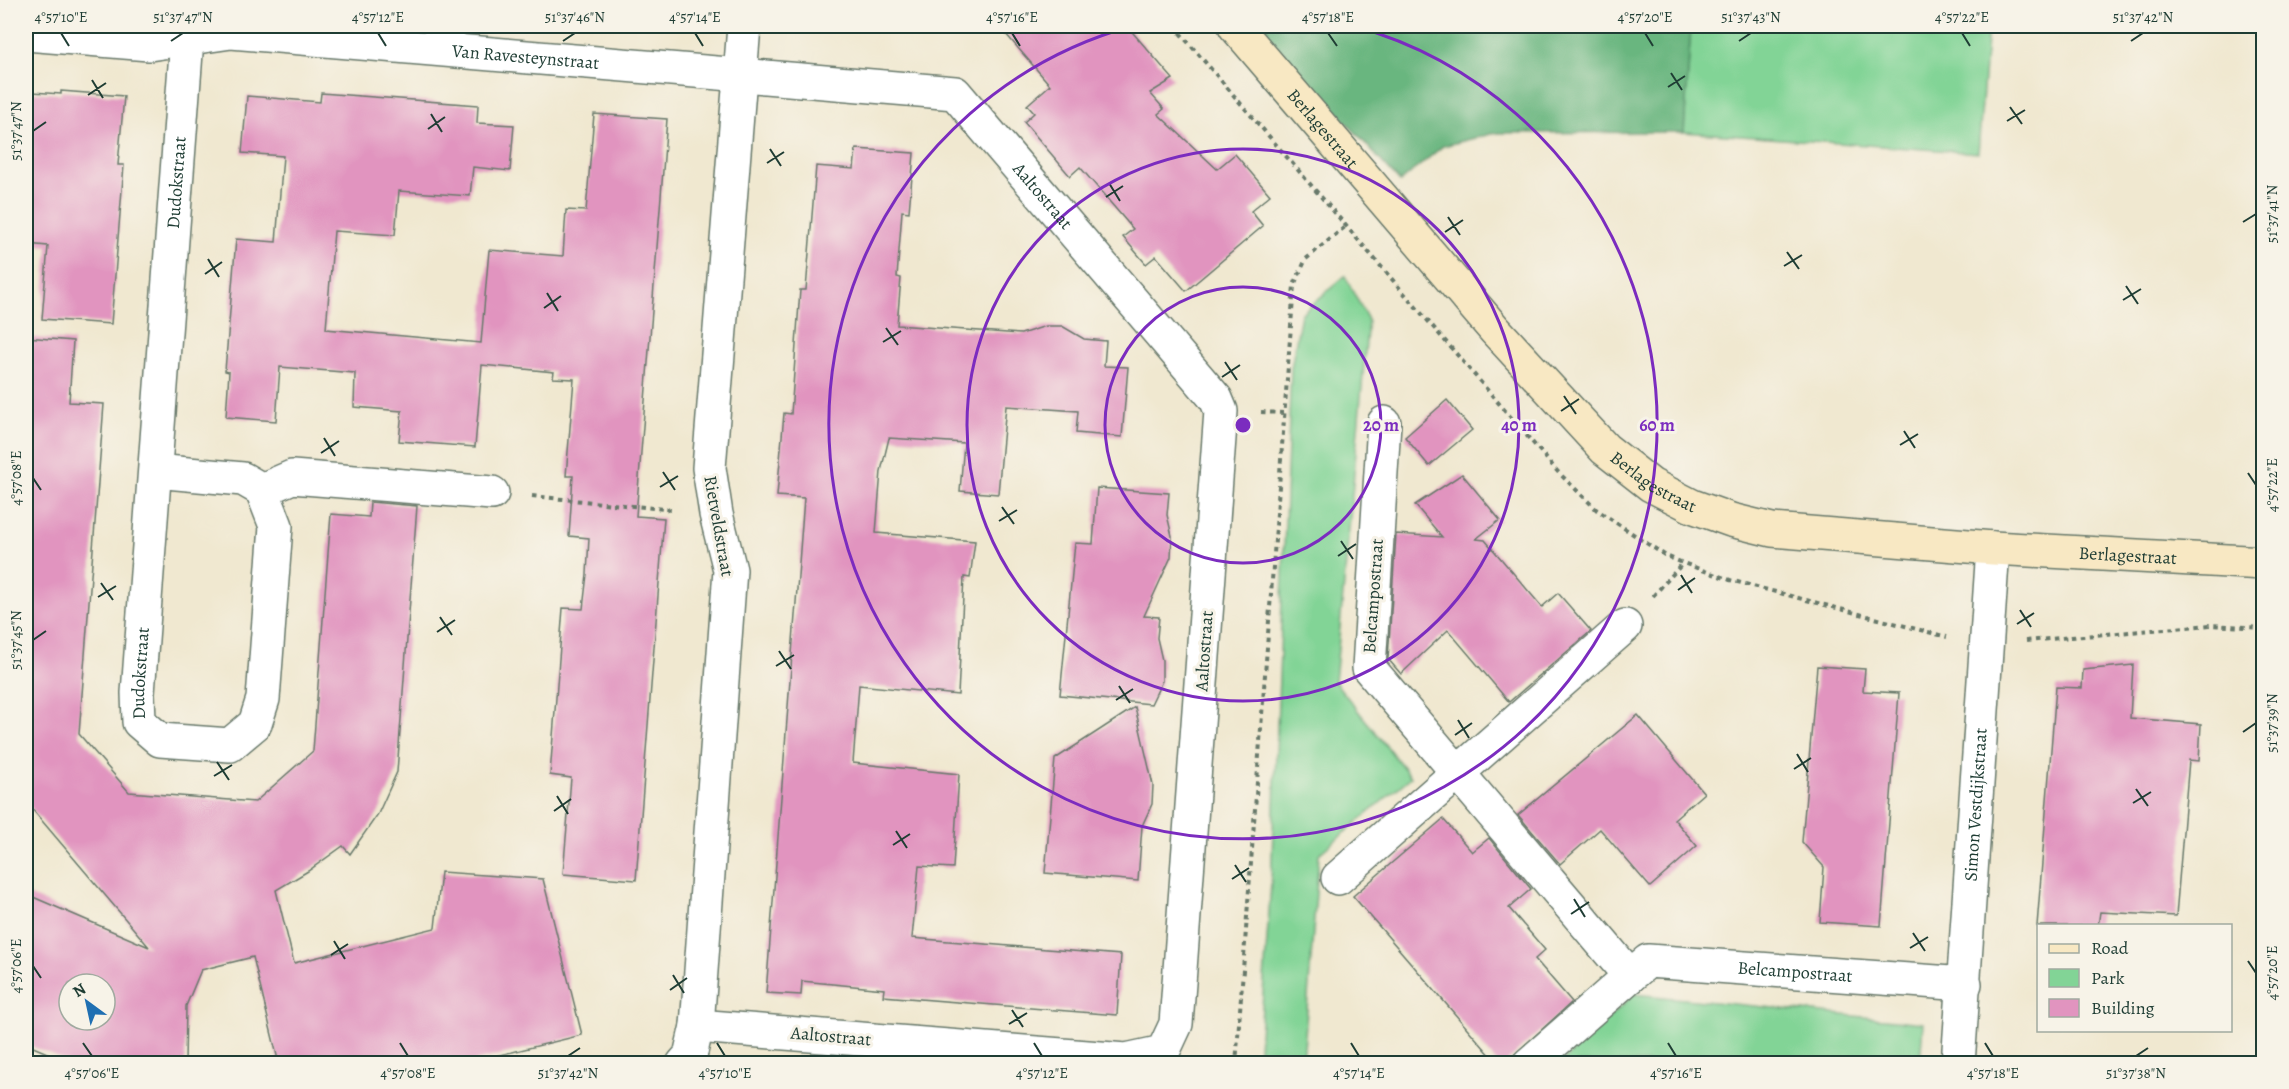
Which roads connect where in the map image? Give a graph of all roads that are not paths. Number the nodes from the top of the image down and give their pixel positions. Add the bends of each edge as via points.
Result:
1 (744, 26) edge
2 (1235, 26) edge
3 (188, 32) edge
4 (315, 32) edge
5 (26, 34) edge
6 (740, 73) junction
7 (1384, 423) dead end
8 (155, 471) junction
9 (262, 490) junction
10 (492, 493) road end
11 (1993, 548) junction
12 (2264, 563) edge
13 (1625, 626) dead end
14 (1458, 772) junction
15 (1338, 878) dead end
16 (1630, 976) junction
17 (1965, 984) junction
18 (697, 1026) junction
19 (999, 1057) edge
20 (683, 1064) edge
21 (1529, 1064) edge
22 (1958, 1064) edge

1 - 6 street, Rietveldstraat
2 - 11 street, Berlagestraat via 1495,330 1605,449 1651,485 1692,506 1772,530
3 - 4 street, Van Ravesteynstraat
3 - 5 street, Van Ravesteynstraat via 148,44
3 - 8 street, Dudokstraat
4 - 6 street, Van Ravesteynstraat
6 - 18 street, Rietveldstraat via 709,468 730,570
6 - 19 street, Aaltostraat via 955,93 1216,399 1221,411 1176,1024 1163,1052 1126,1060
7 - 14 street, Belcampostraat via 1369,668
8 - 9 street via 243,479
8 - 9 street, Dudokstraat via 138,693 139,722 160,740 230,745 255,724 263,699 276,526
9 - 10 street via 292,477
11 - 12 street, Berlagestraat
11 - 17 street, Simon Vestdijkstraat
13 - 14 street
14 - 15 street
14 - 16 street, Belcampostraat
16 - 17 street, Belcampostraat via 1648,961
16 - 21 street, Belcampostraat
17 - 22 street, Simon Vestdijkstraat
18 - 19 street, Aaltostraat
18 - 20 street, Rietveldstraat via 690,1056

